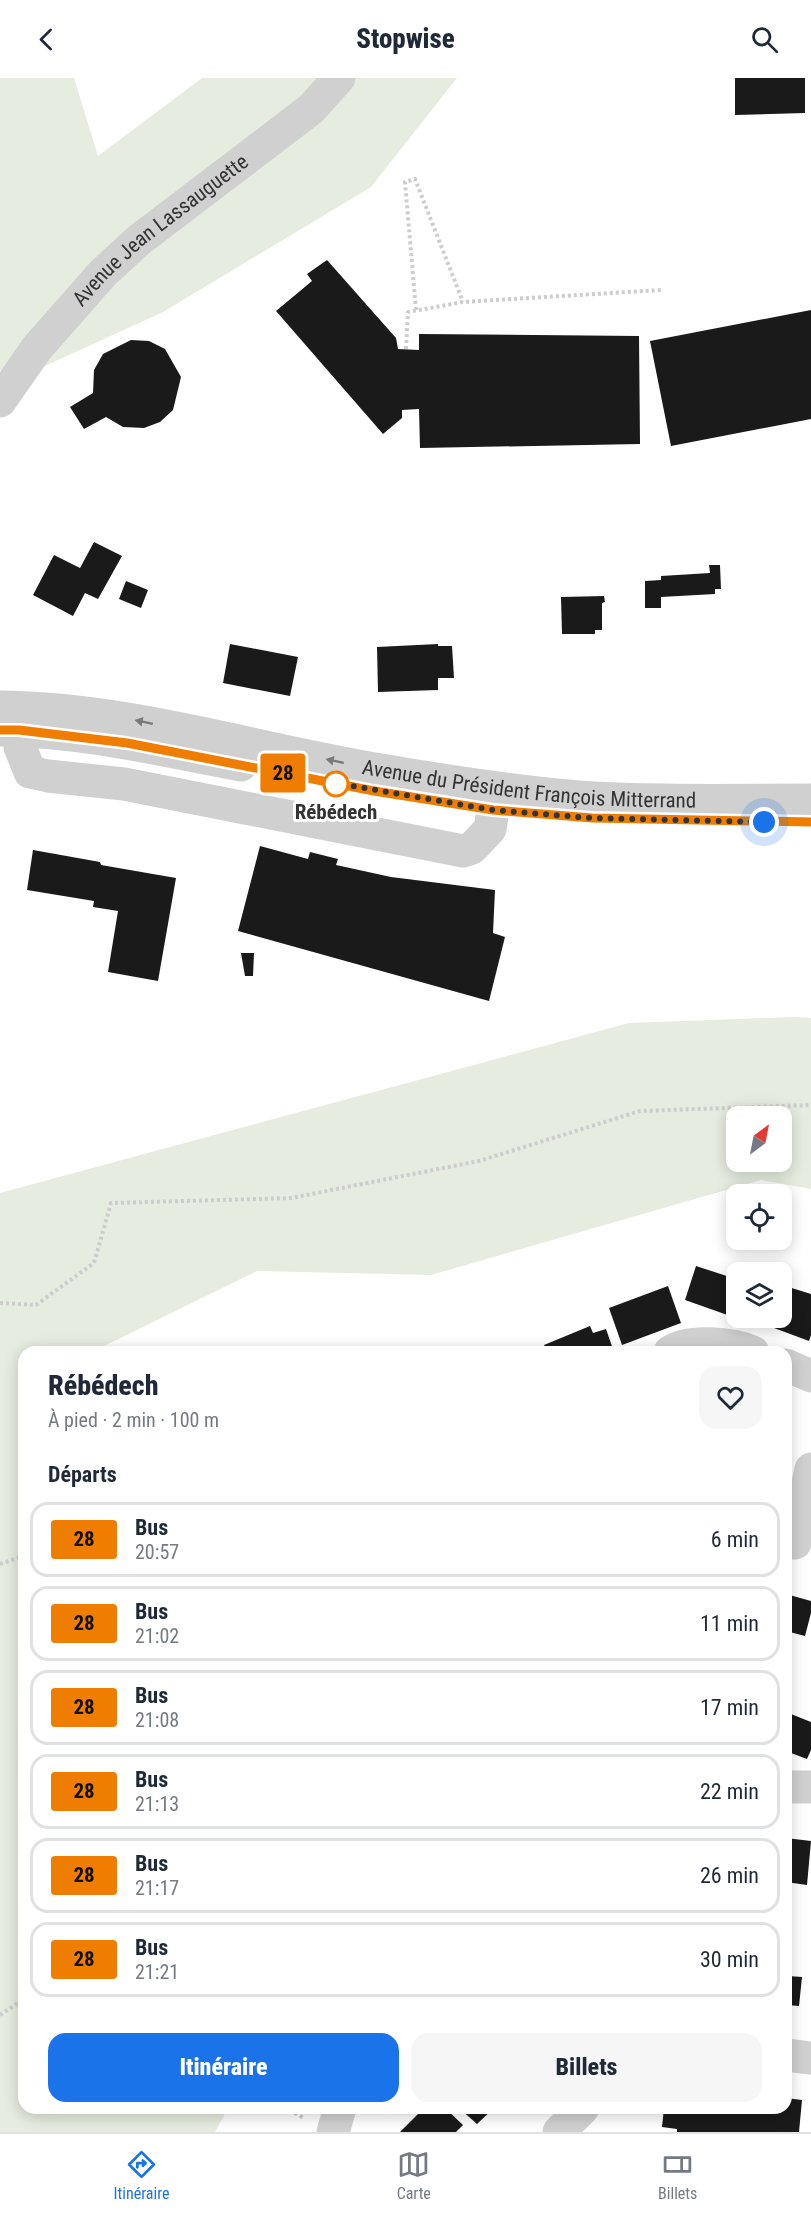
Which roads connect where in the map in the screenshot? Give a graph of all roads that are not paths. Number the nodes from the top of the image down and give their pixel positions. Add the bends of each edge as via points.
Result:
1 (339, 78) edge
2 (0, 401) edge
3 (9, 719) edge
4 (811, 800) edge
5 (493, 810) junction
6 (811, 822) edge
7 (688, 1346) edge
8 (723, 1346) edge
9 (792, 1368) edge
10 (811, 1376) edge
11 (811, 1469) edge
12 (795, 1543) dead end
13 (792, 1787) edge
14 (811, 1787) edge
15 (792, 2056) edge
16 (811, 2058) edge
17 (338, 2114) edge
18 (577, 2114) edge
19 (333, 2132) edge
20 (559, 2132) edge

1 - 2 street, Avenue Jean Lassauguette via 311,109 139,240 103,273 37,348
4 -> 3 street, Avenue du Président François Mitterrand via 691,801 495,789 378,770 130,719
3 - 5 street, Avenue du Président François Mitterrand via 374,791
3 - 5 street via 30,772 48,776 124,784 463,851 472,848 490,829
5 - 6 street, Avenue du Président François Mitterrand via 603,819
7 - 8 street
9 - 10 street
11 - 12 street
13 - 14 street
15 - 16 street
17 - 19 street
18 - 20 street

